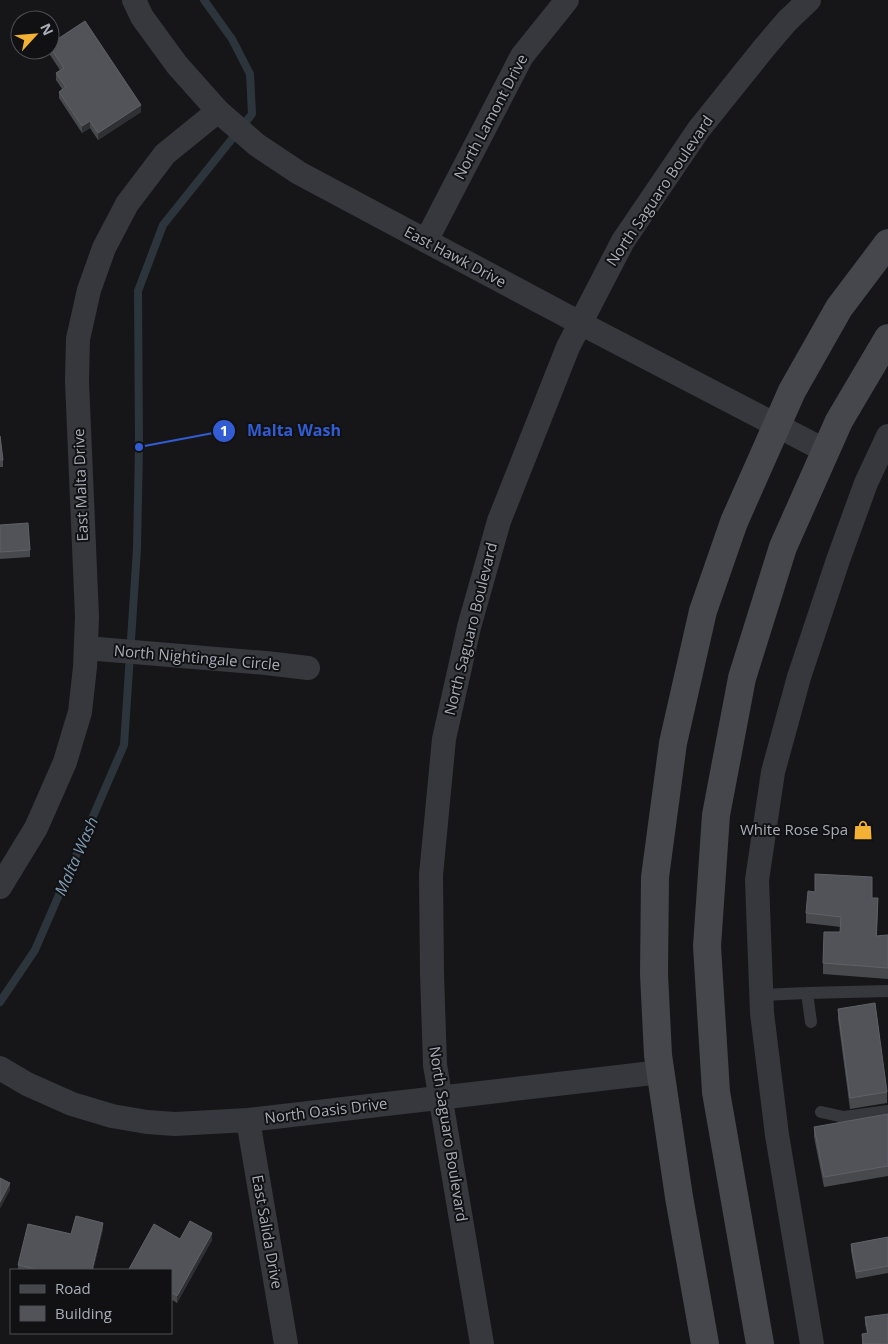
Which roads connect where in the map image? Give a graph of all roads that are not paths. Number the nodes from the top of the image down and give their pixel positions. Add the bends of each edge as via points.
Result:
1 (134, 0) edge
2 (567, 0) edge
3 (809, 0) edge
4 (218, 111) junction
5 (426, 241) junction
6 (888, 243) edge
7 (580, 324) junction
8 (888, 338) edge
9 (777, 425) junction
10 (888, 436) edge
11 (826, 451) junction
12 (86, 648) junction
13 (308, 668) dead end
14 (0, 887) edge
15 (888, 991) edge
16 (807, 993) junction
17 (762, 995) junction
18 (811, 1022) dead end
19 (0, 1068) edge
20 (661, 1072) junction
21 (440, 1097) junction
22 (888, 1111) edge
23 (821, 1112) dead end
24 (248, 1120) junction
25 (286, 1344) edge
26 (482, 1344) edge
27 (705, 1344) edge
28 (760, 1344) edge
29 (812, 1344) edge

1 - 4 street, East Hawk Drive via 142,17 177,65
2 - 5 street, North Lamont Drive via 522,56
3 - 7 street, North Saguaro Boulevard via 787,21 699,129 623,241
4 - 5 street, East Hawk Drive via 258,145 299,173
4 - 12 street, East Malta Drive via 165,154 127,204 104,248 89,290 78,339 77,381
5 - 7 street, East Hawk Drive
6 - 9 main road via 839,308 792,391
7 - 9 street, East Hawk Drive
7 - 21 street, North Saguaro Boulevard via 568,346 499,521 469,627 444,739 431,875 434,1055
8 - 11 main road via 839,421
9 - 11 street, East Hawk Drive
9 - 20 main road via 734,522 703,611 673,743 655,877 654,974
10 - 17 street via 866,483 822,606 773,772 757,880
11 - 28 main road via 783,547 742,678 716,815 707,946 716,1092
12 - 13 street, North Nightingale Circle
12 - 14 street, East Malta Drive via 80,712 65,762 36,828
15 - 16 lane
16 - 17 lane
16 - 18 lane
17 - 29 street via 777,1135
19 - 24 street, North Oasis Drive via 72,1104 112,1116 175,1124
20 - 21 street, North Oasis Drive
20 - 27 main road via 678,1198
21 - 24 street, North Oasis Drive
21 - 26 street, North Saguaro Boulevard
22 - 23 lane via 844,1117
24 - 25 street, East Salida Drive

